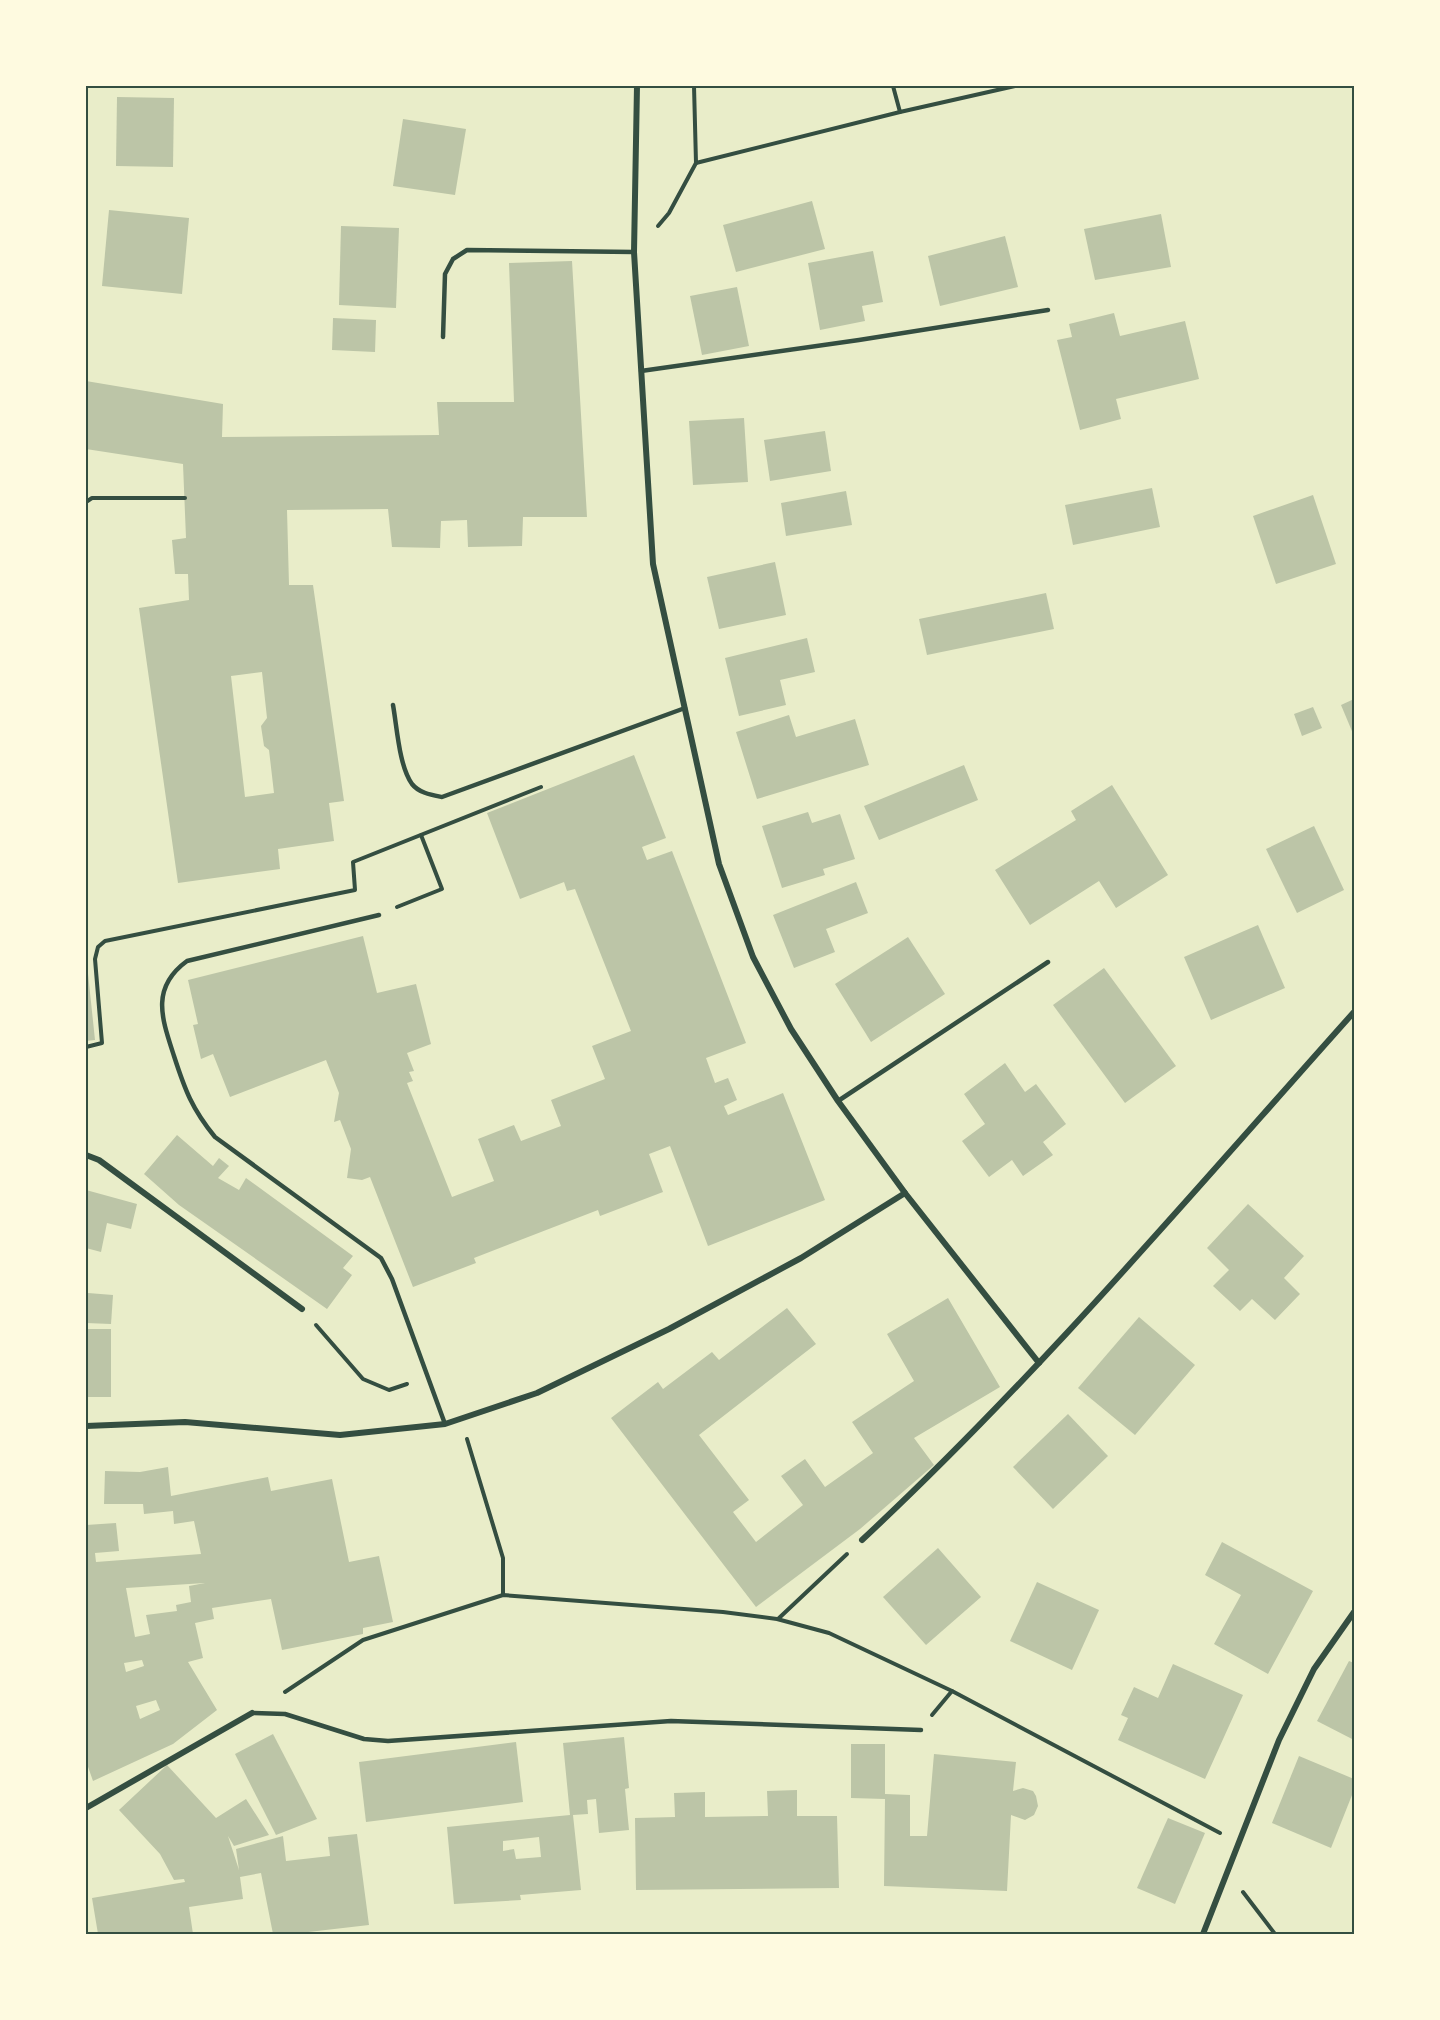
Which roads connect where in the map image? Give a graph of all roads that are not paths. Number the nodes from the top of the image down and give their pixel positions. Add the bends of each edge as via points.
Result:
1 (637, 86) edge
2 (634, 252) junction
3 (1048, 310) dead end
4 (443, 338) dead end
5 (641, 371) junction
6 (393, 705) dead end
7 (685, 708) junction
8 (379, 915) road end
9 (1048, 962) dead end
10 (1354, 1012) edge
11 (838, 1101) junction
12 (86, 1155) edge
13 (905, 1194) junction
14 (302, 1309) road end
15 (1040, 1363) junction
16 (445, 1424) junction
17 (86, 1426) edge
18 (862, 1540) road end
19 (1354, 1612) edge
20 (252, 1713) joint
21 (921, 1730) road end
22 (86, 1808) edge
23 (1203, 1935) edge

1 - 2 street
2 - 4 lane via 467,250 453,259 445,274
2 - 5 street
3 - 5 lane
5 - 7 street via 653,564
6 - 7 lane via 405,770 413,786 427,795 442,797
7 - 11 street via 719,864 753,957 791,1029
8 - 16 lane via 187,961 173,971 164,991 161,1019 186,1094 215,1137 381,1258
9 - 11 lane
10 - 15 street
11 - 13 street
12 - 14 street via 99,1160
13 - 15 street
13 - 16 street via 801,1258 669,1329 537,1393
15 - 18 street
16 - 17 street via 340,1435 185,1422
19 - 23 street via 1314,1669 1279,1740
20 - 21 lane via 285,1714 364,1739 388,1741 671,1721
20 - 22 street

